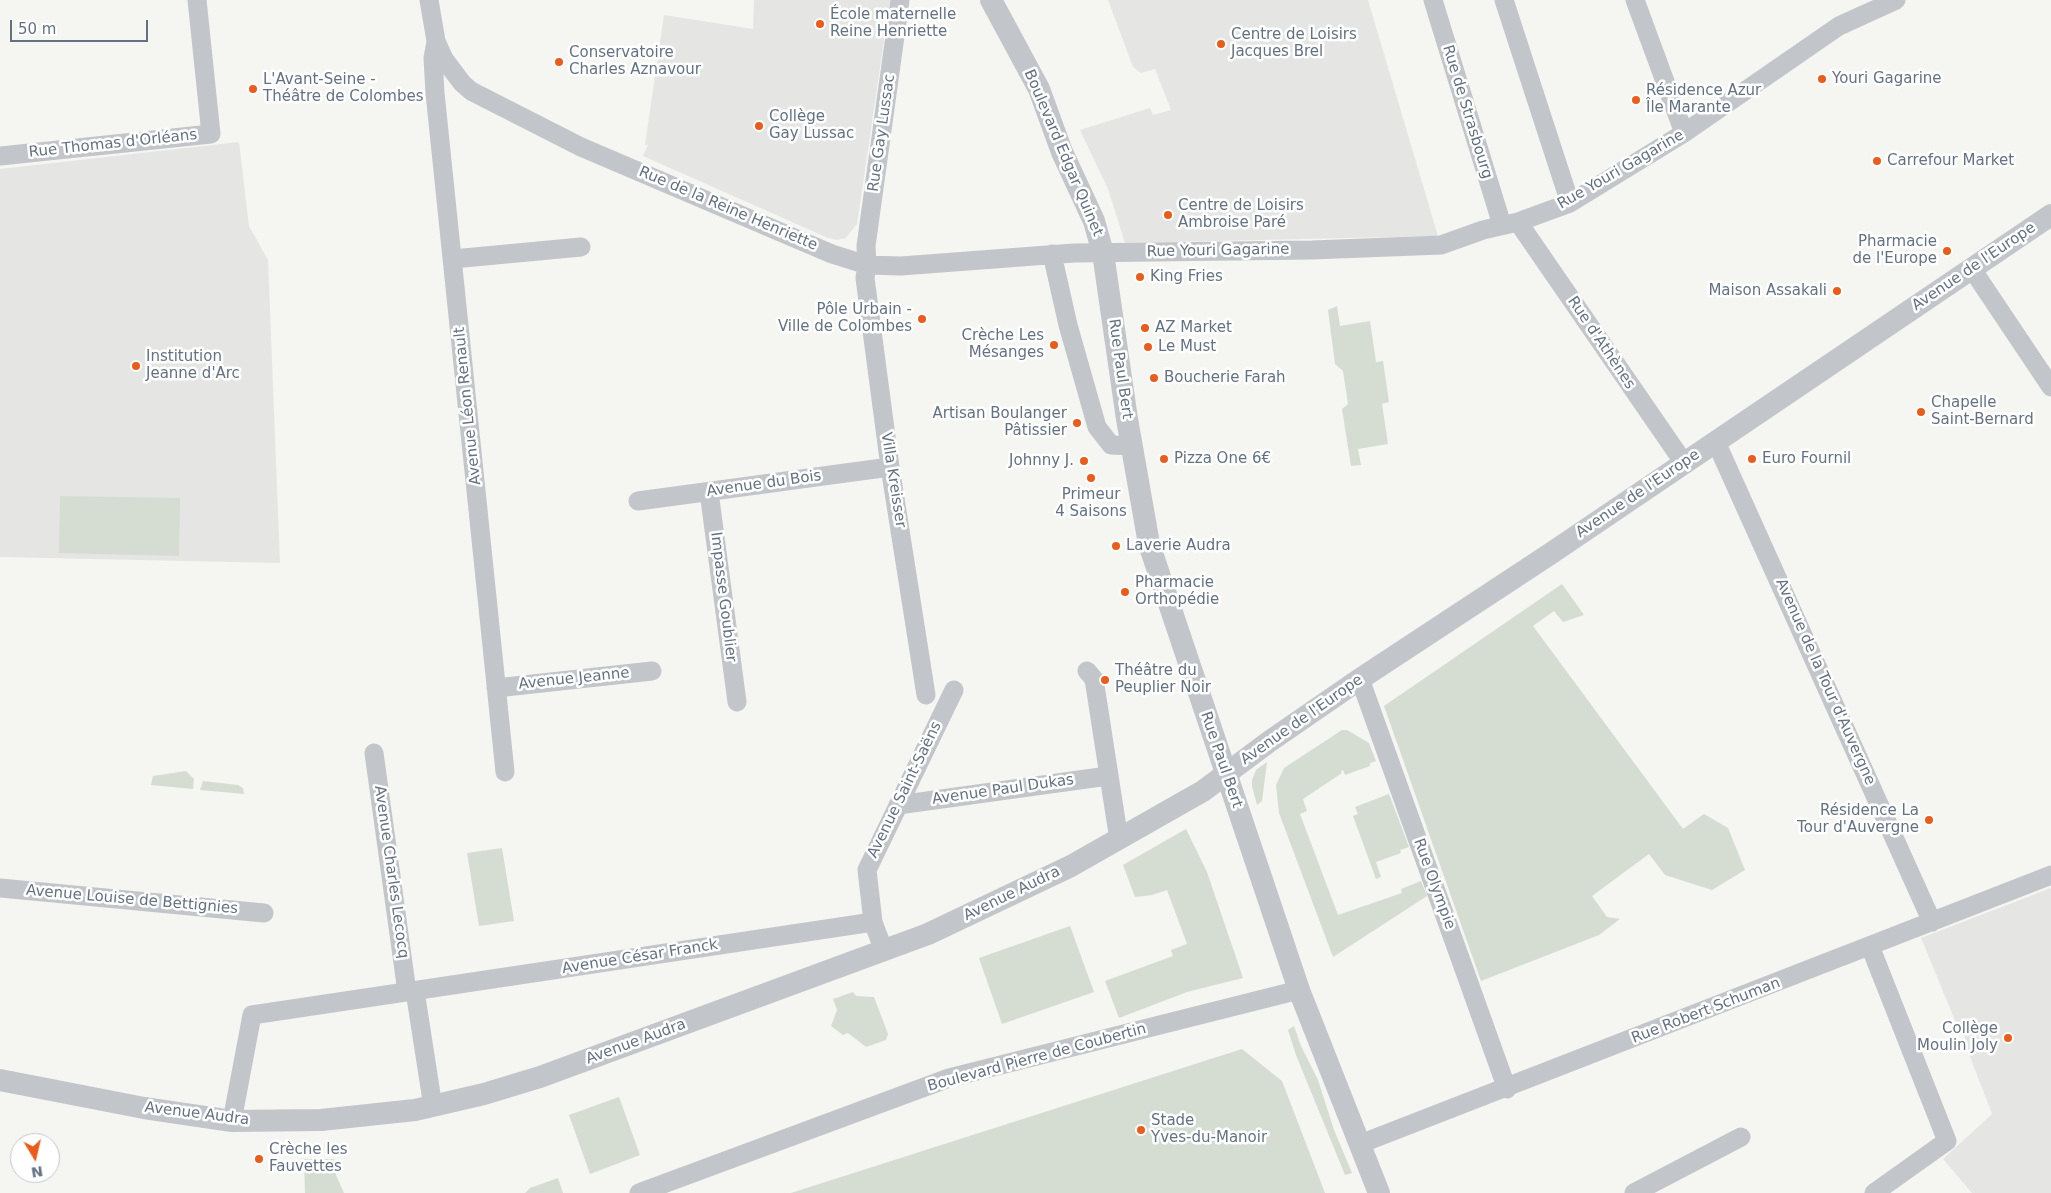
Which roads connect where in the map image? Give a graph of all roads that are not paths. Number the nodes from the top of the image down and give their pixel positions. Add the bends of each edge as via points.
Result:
1 (197, 0) edge
2 (429, 0) edge
3 (900, 0) edge
4 (991, 0) edge
5 (1433, 0) edge
6 (1504, 0) edge
7 (1635, 0) edge
8 (1896, 0) edge
9 (436, 41) junction
10 (462, 83) junction
11 (438, 107) junction
12 (1684, 133) junction
13 (0, 156) edge
14 (1570, 203) junction
15 (2051, 215) edge
16 (1510, 223) junction
17 (581, 247) dead end
18 (1103, 253) junction
19 (1052, 254) junction
20 (453, 259) junction
21 (867, 265) junction
22 (1972, 269) junction
23 (2051, 387) edge
24 (1716, 442) junction
25 (1132, 446) junction
26 (1684, 463) junction
27 (890, 467) junction
28 (709, 492) junction
29 (638, 501) dead end
30 (652, 671) dead end
31 (1087, 671) dead end
32 (1360, 679) junction
33 (496, 688) junction
34 (954, 690) dead end
35 (926, 695) dead end
36 (736, 702) dead end
37 (374, 753) dead end
38 (505, 772) dead end
39 (1225, 773) junction
40 (1108, 776) junction
41 (898, 805) junction
42 (1119, 840) junction
43 (2051, 876) edge
44 (0, 888) edge
45 (264, 912) dead end
46 (873, 922) junction
47 (1932, 922) junction
48 (1870, 946) junction
49 (884, 951) junction
50 (1299, 990) junction
51 (411, 991) junction
52 (0, 1080) edge
53 (1507, 1089) junction
54 (433, 1106) junction
55 (232, 1121) junction
56 (1741, 1138) dead end
57 (1360, 1144) junction
58 (639, 1193) edge
59 (1379, 1193) edge
60 (1634, 1193) edge
61 (1874, 1193) edge

1 - 13 street, Rue Thomas d'Orléans via 211,134
2 - 9 street, Rue de la Reine Henriette
3 - 21 street, Rue Gay Lussac via 866,246
4 - 18 street, Boulevard Edgar Quinet via 1039,89 1062,152 1094,221
5 - 16 street, Rue de Strasbourg
6 - 14 street
7 - 12 street
8 - 12 street, Rue Youri Gagarine via 1839,26
9 - 10 street, Rue de la Reine Henriette via 444,59
9 - 11 street, Avenue Léon Renault via 433,58
10 - 11 street via 450,83 440,88
10 - 21 street, Rue de la Reine Henriette via 506,110 580,147 832,254
11 - 20 street, Avenue Léon Renault
12 - 14 street, Rue Youri Gagarine
14 - 16 street, Rue Youri Gagarine
15 - 22 street, Avenue de l'Europe
16 - 18 street, Rue Youri Gagarine via 1441,245
16 - 26 street, Rue d'Athènes
17 - 20 street
18 - 19 street, Rue de la Reine Henriette
18 - 25 street, Rue Paul Bert
19 - 21 street, Rue de la Reine Henriette via 901,266
19 - 25 street via 1097,427 1111,444
20 - 33 street, Avenue Léon Renault
21 - 27 street, Villa Kreisser via 865,278
22 - 23 street
22 - 24 street, Avenue de l'Europe
24 - 26 street, Avenue de l'Europe
24 - 47 street, Avenue de la Tour d'Auvergne
25 - 39 street, Rue Paul Bert via 1149,544
26 - 32 street, Avenue de l'Europe
27 - 28 street, Avenue du Bois
27 - 35 street, Villa Kreisser
28 - 29 street, Avenue du Bois
28 - 36 street, Impasse Goublier
30 - 33 street, Avenue Jeanne
31 - 40 street via 1094,679
32 - 39 street, Avenue de l'Europe
32 - 53 street, Rue Olympie
33 - 38 street, Avenue Léon Renault
34 - 41 street, Avenue Saint-Saëns
37 - 51 street, Avenue Charles Lecocq
39 - 42 street, Avenue Audra via 1203,790
39 - 50 street, Rue Paul Bert
40 - 41 street, Avenue Paul Dukas
40 - 42 street
41 - 46 street, Avenue Saint-Saëns via 866,870
42 - 49 street, Avenue Audra via 1018,893
43 - 47 street, Rue Robert Schuman
44 - 45 street, Avenue Louise de Bettignies
46 - 49 street, Avenue Saint-Saëns
46 - 51 street, Avenue César Franck
47 - 48 street, Rue Robert Schuman
48 - 53 street, Rue Robert Schuman
48 - 61 street via 1947,1141
49 - 54 street, Avenue Audra via 540,1076
50 - 57 street, Rue Paul Bert
50 - 58 street, Boulevard Pierre de Coubertin via 949,1078
51 - 54 street, Avenue Charles Lecocq
51 - 55 street, Avenue César Franck via 252,1015
52 - 55 street, Avenue Audra via 144,1108
53 - 57 street, Rue Robert Schuman
54 - 55 street, Avenue Audra via 355,1118
56 - 60 street
57 - 59 street, Rue Paul Bert

